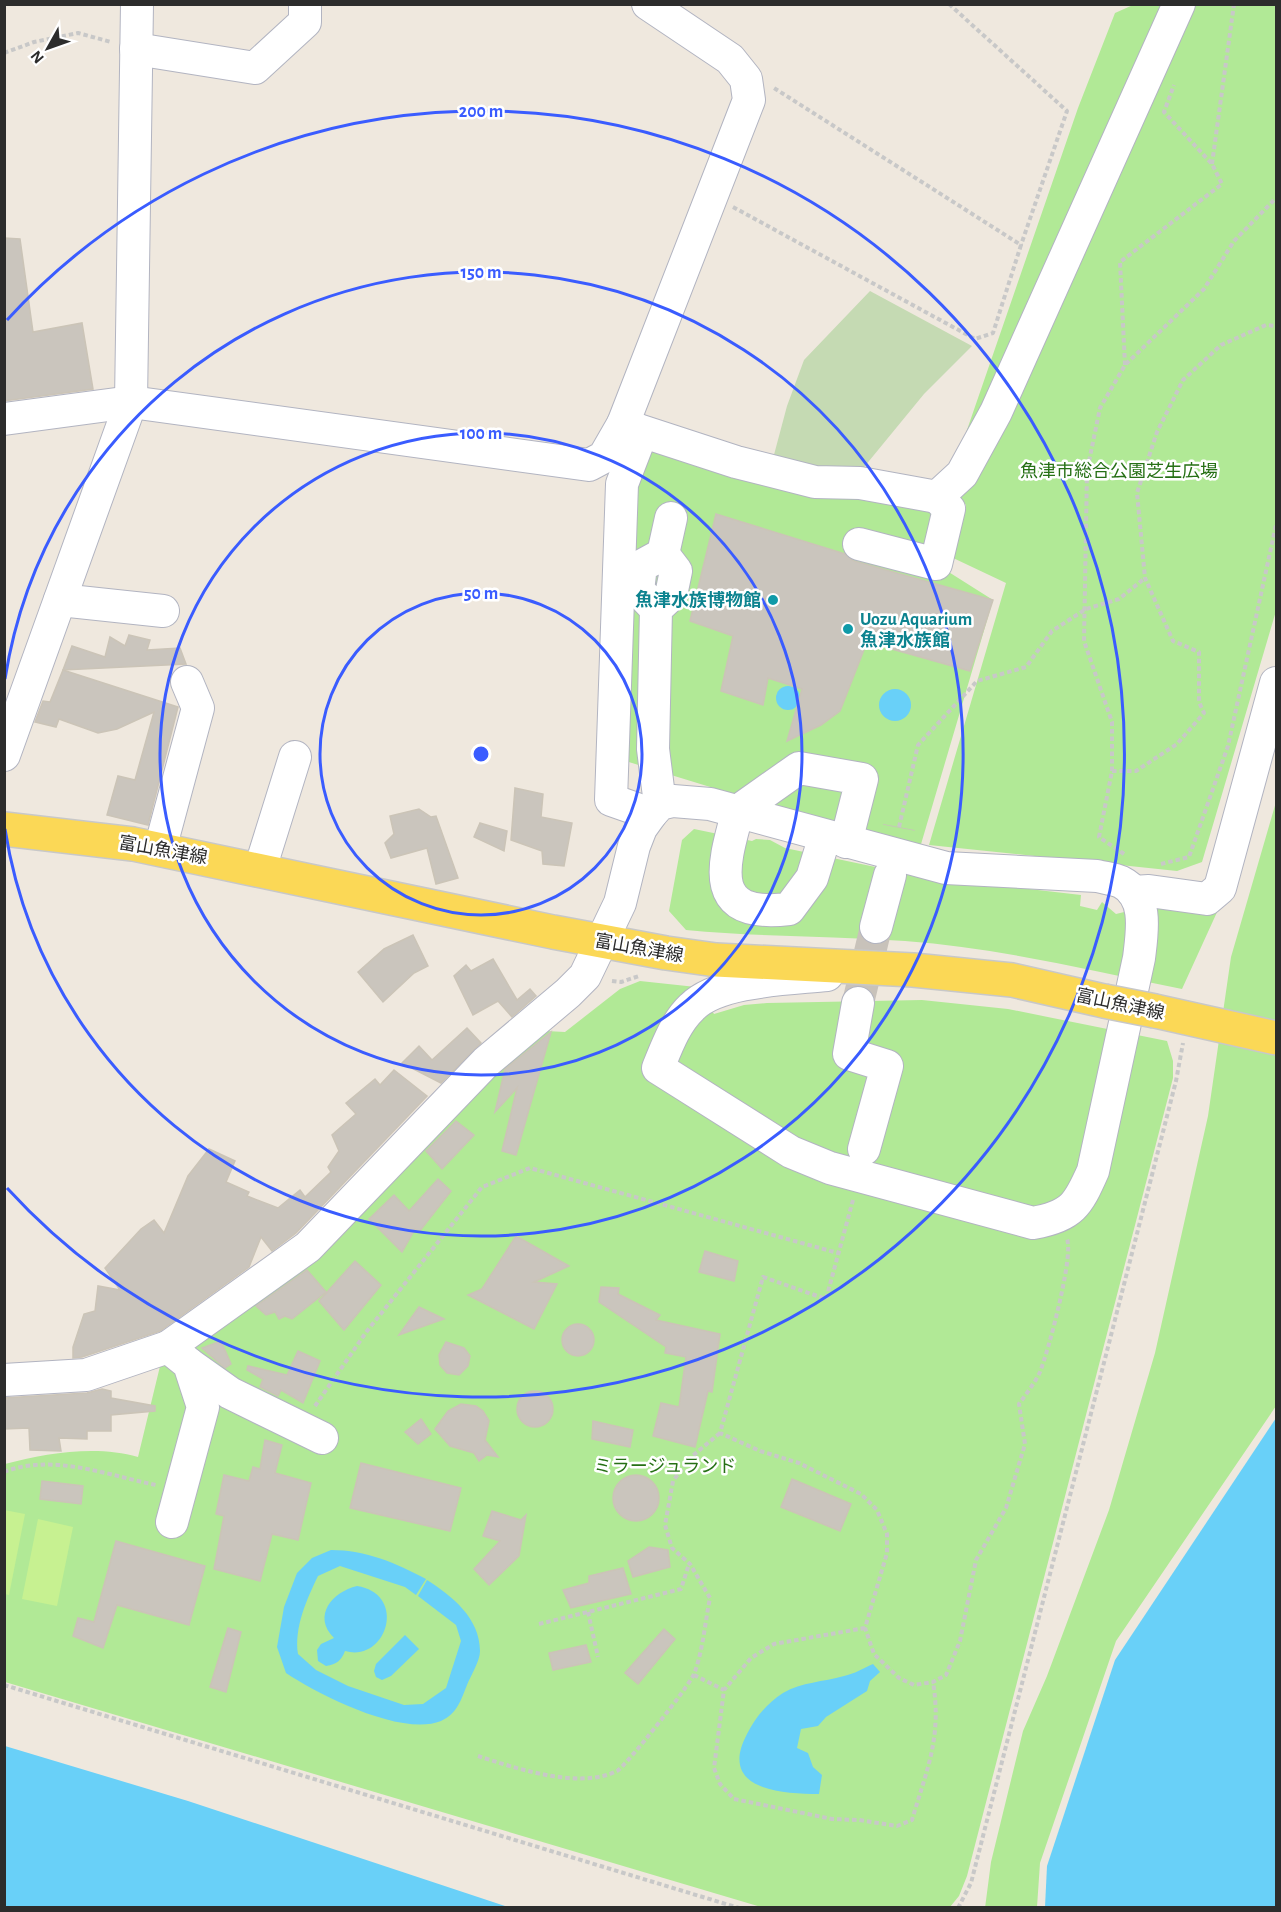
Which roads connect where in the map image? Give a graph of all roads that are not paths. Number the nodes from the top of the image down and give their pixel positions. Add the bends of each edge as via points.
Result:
1 (137, 4) edge
2 (305, 4) edge
3 (648, 4) edge
4 (1179, 4) edge
5 (136, 49) junction
6 (131, 402) junction
7 (4, 419) edge
8 (631, 427) junction
9 (589, 465) junction
10 (622, 484) junction
11 (937, 497) junction
12 (671, 518) dead end
13 (859, 544) dead end
14 (60, 600) junction
15 (163, 612) dead end
16 (187, 682) dead end
17 (1276, 683) edge
18 (4, 755) edge
19 (295, 757) dead end
20 (656, 809) junction
21 (738, 812) junction
22 (4, 829) edge
23 (835, 839) junction
24 (160, 849) junction
25 (260, 869) junction
26 (890, 875) tunnel mouth
27 (1133, 892) junction
28 (876, 927) tunnel mouth
29 (602, 941) junction
30 (897, 969) junction
31 (858, 1003) tunnel mouth
32 (1276, 1038) edge
33 (864, 1149) dead end
34 (179, 1355) junction
35 (4, 1380) edge
36 (322, 1438) dead end
37 (172, 1522) dead end

1 - 5 street
2 - 5 street via 305,22 255,68
3 - 8 street via 730,59 746,79 749,100 711,195
4 - 11 street via 996,412 962,474
5 - 6 street
6 - 7 street
6 - 9 street
6 - 14 street
8 - 9 street via 604,457
8 - 10 street via 639,440
8 - 11 street via 736,462 815,482 860,483
9 - 10 street
10 - 20 street via 611,800
11 - 13 street via 949,509 936,564
12 - 20 street via 663,554 676,571 671,595 656,609
14 - 15 street
14 - 18 street
16 - 24 street via 198,708
17 - 27 street via 1220,888 1207,899
19 - 25 street
20 - 21 street via 674,801 710,804
20 - 29 street via 641,828 620,903
21 - 23 street
21 - 23 street via 799,768 862,779
21 - 23 street via 723,874 732,896 749,909 789,909
22 - 24 main road, 富山魚津線
23 - 27 street via 946,867 1097,876 1121,882
24 - 25 main road, 富山魚津線
25 - 29 main road, 富山魚津線
26 - 28 street
27 - 30 street via 1143,924 1139,958 1093,1171 1079,1203 1058,1218 1033,1223 830,1168 791,1152 658,1068 680,1022 693,1005 707,996 788,979
29 - 30 main road, 富山魚津線 via 716,960
29 - 34 street via 585,976 568,993 486,1062 308,1247
30 - 32 main road, 富山魚津線, bridge via 1012,980
31 - 33 street via 849,1054 887,1065
34 - 35 street via 86,1375
34 - 36 street via 230,1393
34 - 37 street via 203,1407

